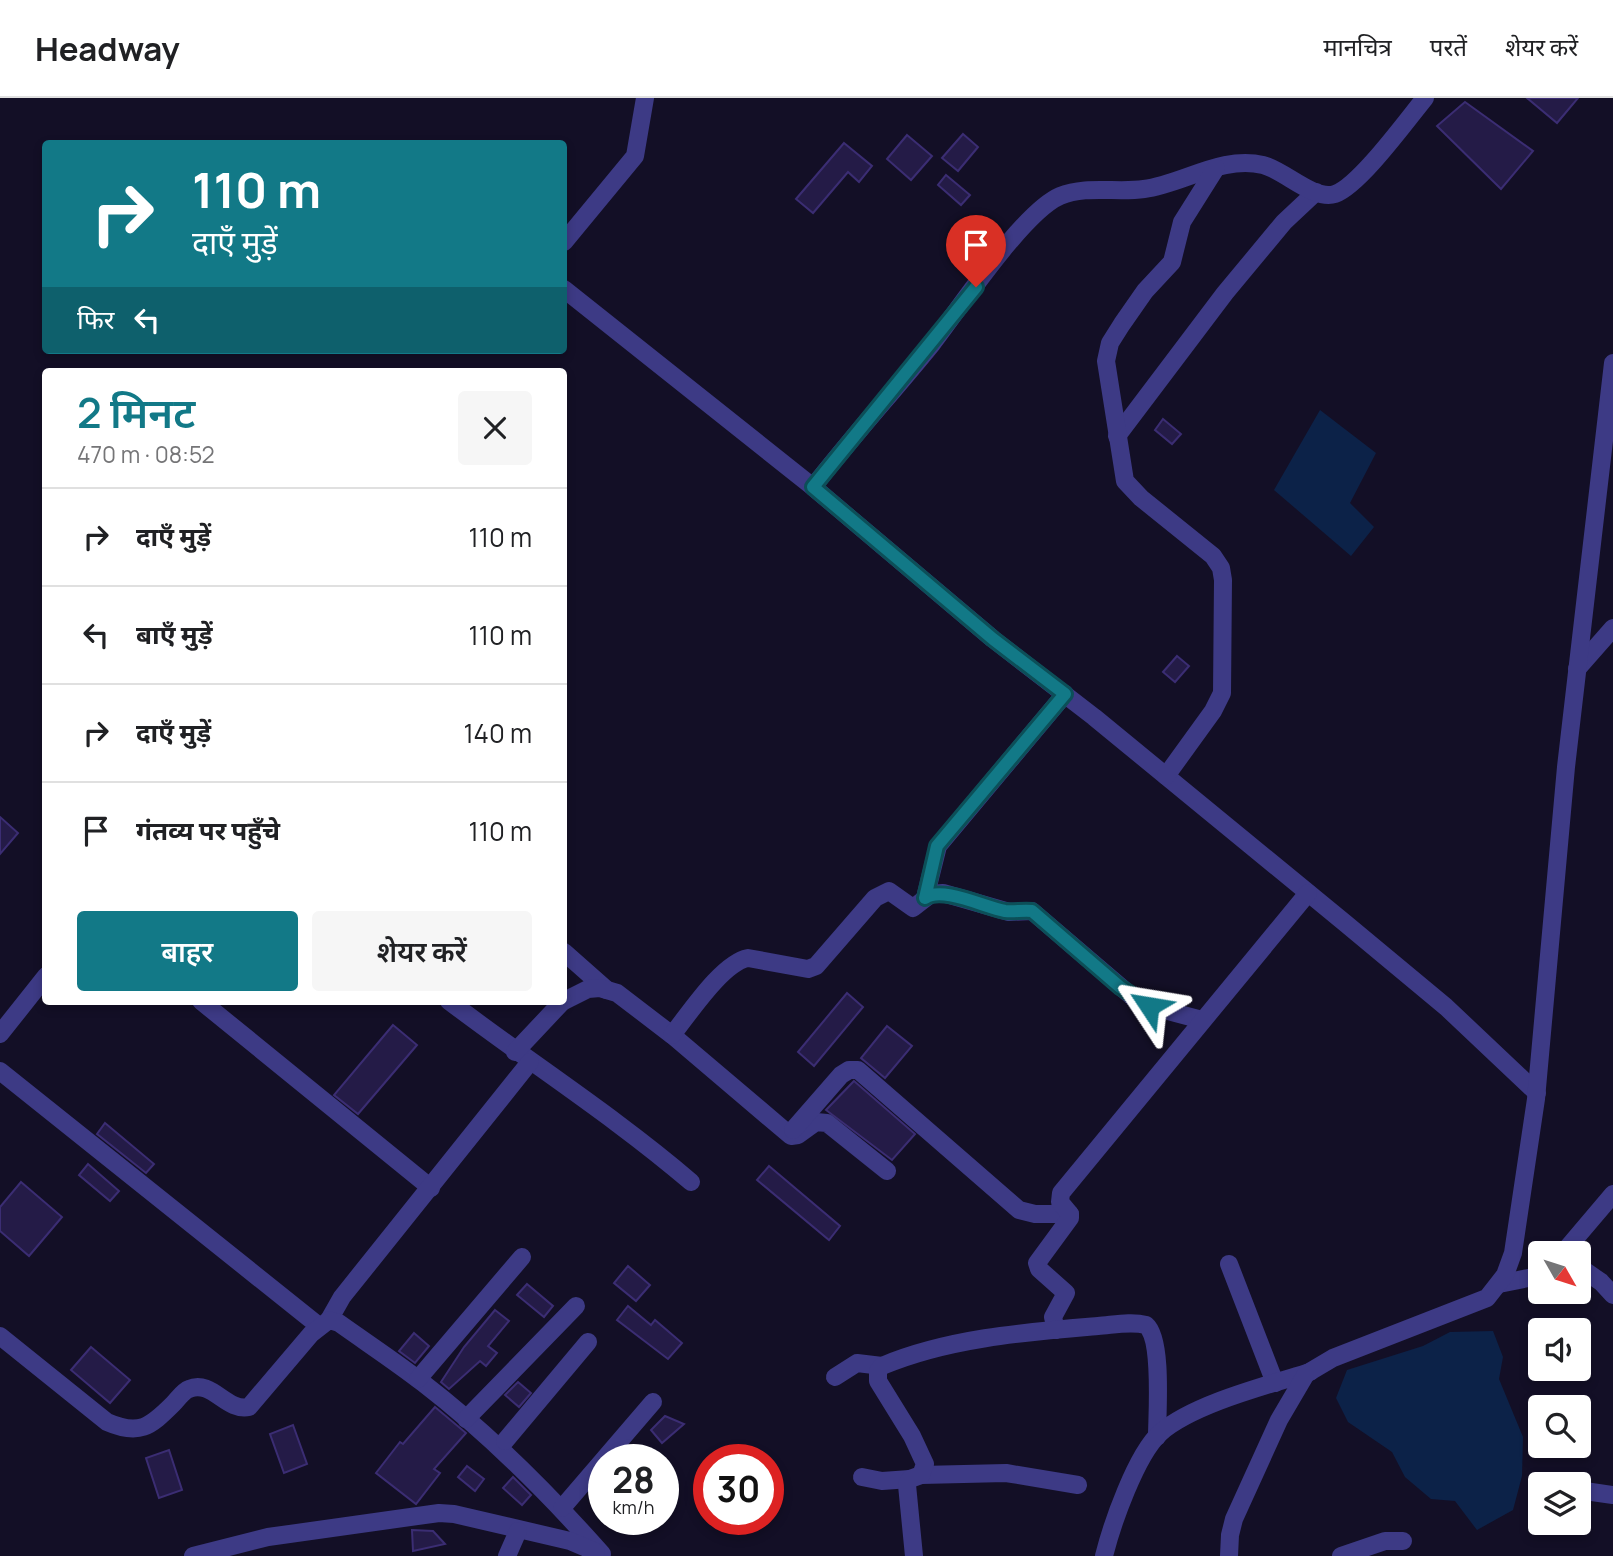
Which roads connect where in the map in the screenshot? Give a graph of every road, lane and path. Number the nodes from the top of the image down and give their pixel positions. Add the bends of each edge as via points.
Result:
1 (645, 98) edge
2 (1425, 98) edge
3 (1216, 169) junction
4 (1316, 192) junction
5 (567, 238) edge
6 (567, 291) edge
7 (1613, 363) edge
8 (1117, 436) junction
9 (813, 487) junction
10 (1613, 628) edge
11 (1577, 669) junction
12 (1065, 694) junction
13 (1166, 776) junction
14 (1308, 892) junction
15 (925, 898) junction
16 (567, 955) edge
17 (42, 981) edge
18 (607, 990) junction
19 (567, 999) edge
20 (206, 1005) edge
21 (454, 1005) edge
22 (560, 1005) edge
23 (1202, 1020) junction
24 (0, 1034) edge
25 (672, 1035) junction
26 (523, 1057) junction
27 (0, 1071) edge
28 (1536, 1093) junction
29 (789, 1134) junction
30 (887, 1171) dead end
31 (691, 1182) dead end
32 (431, 1188) junction
33 (1613, 1194) edge
34 (1070, 1214) junction
35 (1573, 1241) edge
36 (522, 1257) dead end
37 (1229, 1264) dead end
38 (1591, 1275) edge
39 (1528, 1278) edge
40 (1499, 1284) junction
41 (1613, 1295) edge
42 (576, 1307) dead end
43 (324, 1323) junction
44 (1056, 1331) junction
45 (0, 1336) edge
46 (588, 1342) dead end
47 (882, 1366) junction
48 (1310, 1372) junction
49 (835, 1377) dead end
50 (418, 1379) junction
51 (1275, 1383) junction
52 (653, 1402) dead end
53 (466, 1419) junction
54 (1157, 1437) junction
55 (505, 1441) dead end
56 (862, 1477) dead end
57 (916, 1477) junction
58 (1078, 1485) dead end
59 (1591, 1492) edge
60 (1613, 1495) edge
61 (562, 1508) junction
62 (518, 1531) junction
63 (1403, 1541) dead end
64 (604, 1555) edge
65 (193, 1556) edge
66 (507, 1556) edge
67 (914, 1556) edge
68 (1104, 1556) edge
69 (1229, 1556) edge
70 (1341, 1556) edge

1 - 5 street via 635,156
2 - 4 street via 1345,190 1329,195
3 - 4 street via 1232,164 1265,166
3 - 8 street via 1182,222 1172,262 1145,291 1110,343 1106,361
3 - 9 street via 1154,188 1080,191 1040,209
4 - 8 street via 1284,222 1225,293
6 - 9 street
7 - 11 street
8 - 13 street via 1128,486 1213,556 1223,580 1222,693
9 - 12 street
10 - 11 street
11 - 28 street
12 - 13 street
12 - 15 street via 937,846
13 - 14 street
14 - 23 street
14 - 28 street via 1446,1007
15 - 23 street via 943,893 1009,912 1032,911 1135,999
15 - 25 street via 913,908 895,893 884,892 816,966 807,969 740,960
16 - 18 street
17 - 24 street
18 - 19 street via 588,989
18 - 25 street
20 - 32 street
21 - 26 street
22 - 26 street
23 - 34 street via 1061,1193 1060,1202
25 - 29 street
26 - 31 street via 607,1114
26 - 32 street
27 - 43 street
28 - 40 street via 1515,1242
29 - 30 street via 798,1135 816,1122 827,1123
29 - 34 street via 841,1075 858,1070 1019,1210
32 - 43 street
33 - 35 street
34 - 44 street via 1037,1263 1066,1293 1053,1317
36 - 50 street
37 - 51 street
38 - 41 street
39 - 40 street
40 - 48 street via 1487,1298 1333,1358
42 - 53 street
43 - 45 street via 249,1407 233,1407 211,1391 189,1389 156,1421 136,1430 107,1422
43 - 50 street via 339,1324
44 - 47 street via 953,1345
44 - 54 street via 1139,1323 1151,1329
46 - 55 street
47 - 49 street via 860,1362
47 - 57 street via 878,1381 922,1455 925,1467
48 - 51 street
48 - 69 street via 1294,1390 1234,1519
50 - 53 street
51 - 54 street via 1178,1420
52 - 61 street
53 - 61 street
54 - 68 street via 1122,1502
56 - 57 street via 882,1481
57 - 58 street via 1006,1473
57 - 67 street via 907,1485
59 - 60 street
61 - 64 street
62 - 64 street via 570,1541
62 - 65 street via 439,1513 268,1537
62 - 66 street
63 - 70 street via 1385,1541

